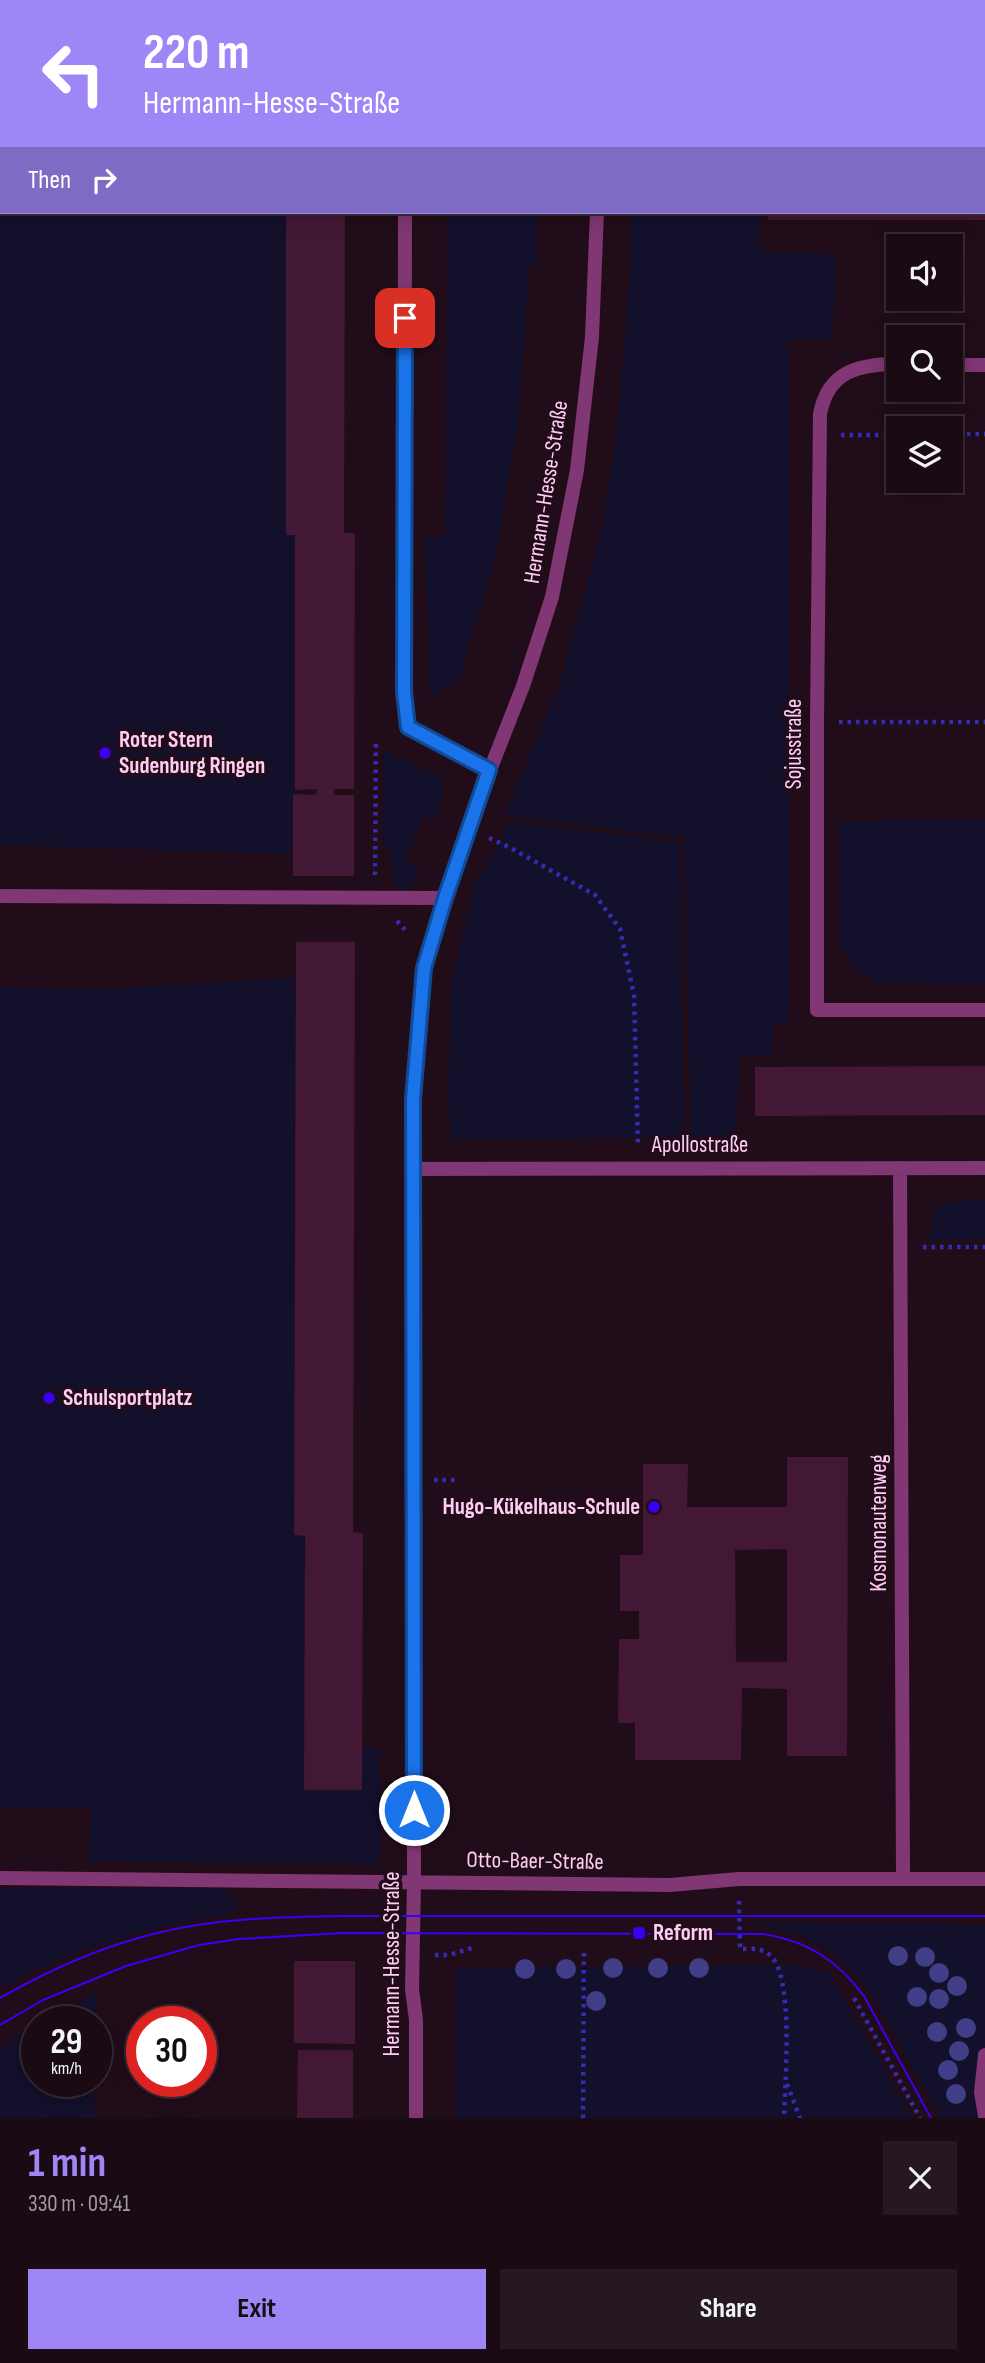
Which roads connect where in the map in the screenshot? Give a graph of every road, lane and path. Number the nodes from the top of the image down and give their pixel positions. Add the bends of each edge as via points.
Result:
1 (405, 214) edge
2 (597, 214) edge
3 (963, 365) edge
4 (985, 365) edge
5 (886, 366) edge
6 (985, 434) edge
7 (819, 435) junction
8 (886, 435) edge
9 (963, 435) edge
10 (985, 722) edge
11 (817, 723) junction
12 (376, 739) dead end
13 (489, 770) junction
14 (486, 837) dead end
15 (0, 896) edge
16 (375, 897) junction
17 (445, 898) junction
18 (408, 933) dead end
19 (985, 1010) edge
20 (638, 1145) dead end
21 (900, 1168) junction
22 (985, 1168) edge
23 (415, 1170) junction
24 (901, 1247) junction
25 (985, 1247) edge
26 (433, 1480) dead end
27 (460, 1480) dead end
28 (0, 1878) edge
29 (903, 1878) junction
30 (739, 1879) junction
31 (985, 1879) edge
32 (414, 1882) junction
33 (472, 1948) dead end
34 (584, 1949) dead end
35 (413, 1956) junction
36 (854, 1998) dead end
37 (985, 2055) edge
38 (785, 2077) junction
39 (985, 2116) edge
40 (415, 2118) edge
41 (583, 2118) edge
42 (784, 2118) edge
43 (800, 2118) edge
44 (920, 2118) edge

1 - 13 street via 404,692 408,727
2 - 13 street, Hermann-Hesse-Straße via 592,337 578,470 552,597
3 - 4 street
5 - 7 street, Sojusstraße via 857,369 830,387
6 - 9 path
7 - 8 path
7 - 11 street, Sojusstraße
10 - 11 path
11 - 19 street, Sojusstraße via 817,1010
12 - 16 path
13 - 17 street, Hermann-Hesse-Straße
14 - 20 path via 595,895 620,929 634,995
15 - 16 street
16 - 17 street
16 - 18 path
17 - 23 street, Hermann-Hesse-Straße via 424,968 413,1099
21 - 22 street, Apollostraße
21 - 23 street, Apollostraße
21 - 24 street, Kosmonautenweg
23 - 32 street, Hermann-Hesse-Straße
24 - 25 path
24 - 29 street, Kosmonautenweg
26 - 27 path
28 - 32 street, Otto-Baer-Straße
29 - 30 street, Otto-Baer-Straße
29 - 31 street, Otto-Baer-Straße
30 - 32 street, Otto-Baer-Straße via 670,1885
30 - 38 path via 740,1949 766,1952 782,1977
32 - 35 street, Hermann-Hesse-Straße
33 - 35 path via 449,1955
34 - 41 path
35 - 40 street, Hermann-Hesse-Straße
36 - 44 path
37 - 39 street via 981,2092
38 - 42 path
38 - 43 path

